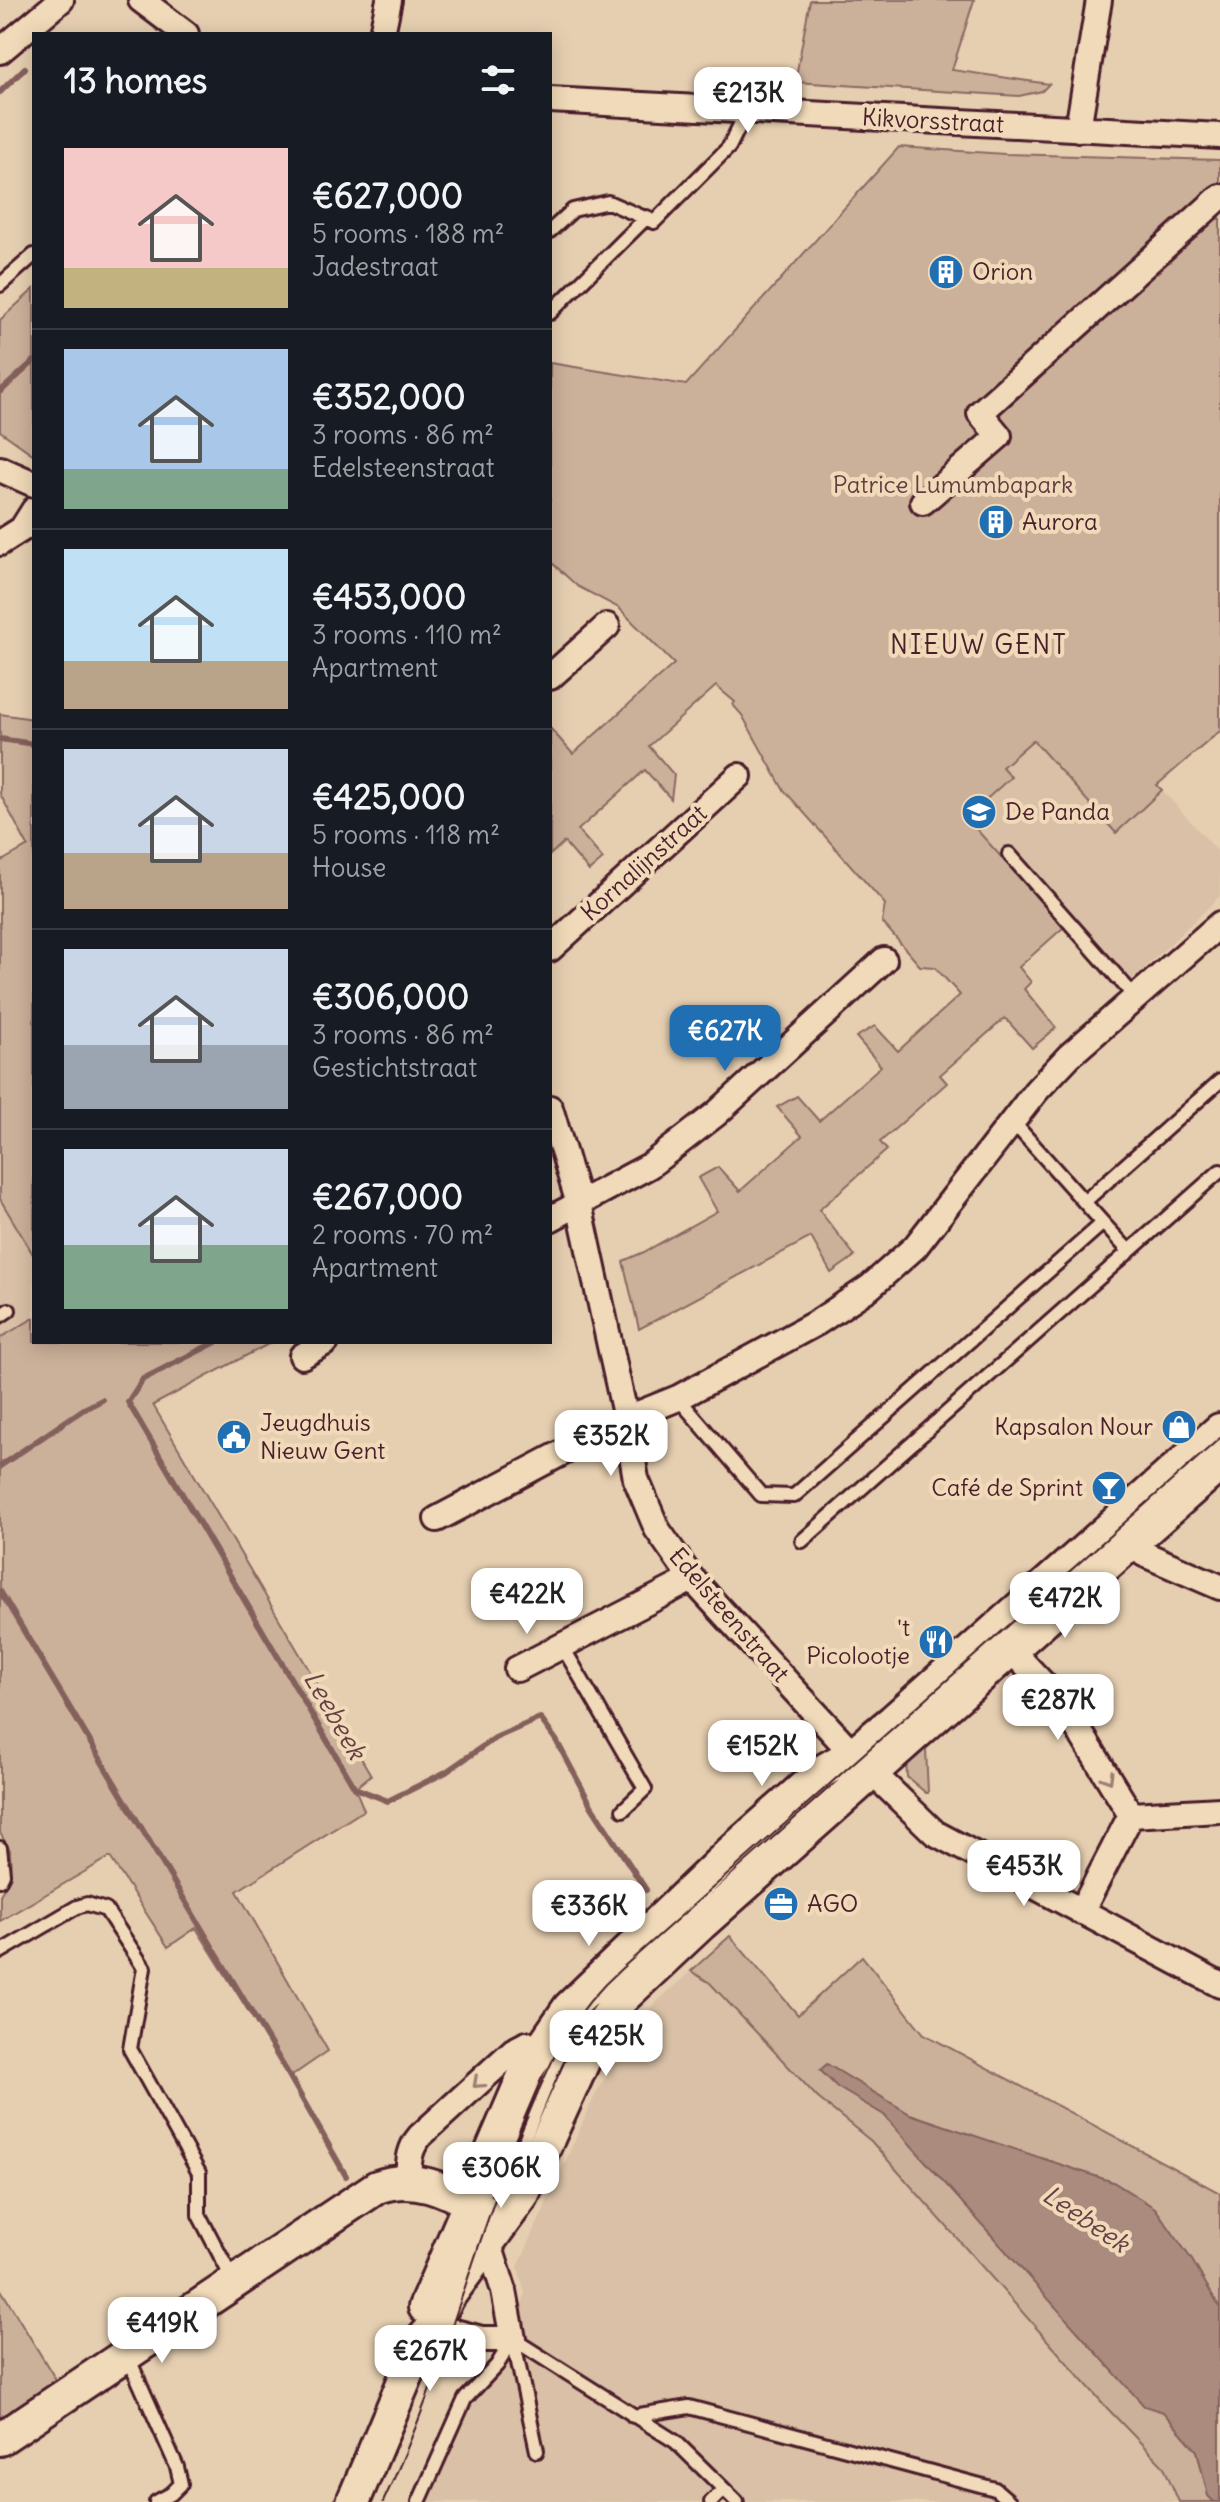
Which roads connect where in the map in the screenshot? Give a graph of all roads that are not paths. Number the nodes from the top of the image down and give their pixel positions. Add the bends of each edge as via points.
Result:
1 (61, 0) edge
2 (141, 0) edge
3 (389, 0) edge
4 (1099, 0) edge
5 (183, 32) edge
6 (382, 32) edge
7 (0, 51) edge
8 (552, 100) edge
9 (747, 111) junction
10 (1078, 129) junction
11 (1220, 136) edge
12 (1220, 197) edge
13 (647, 217) junction
14 (552, 229) edge
15 (32, 257) edge
16 (0, 285) edge
17 (552, 311) edge
18 (0, 469) edge
19 (32, 483) edge
20 (923, 502) dead end
21 (32, 513) edge
22 (0, 543) edge
23 (607, 626) dead end
24 (552, 675) edge
25 (739, 776) dead end
26 (1009, 854) dead end
27 (1220, 924) edge
28 (552, 947) edge
29 (884, 960) dead end
30 (1135, 997) junction
31 (1220, 1081) edge
32 (552, 1115) edge
33 (1012, 1121) junction
34 (1220, 1171) edge
35 (1084, 1202) junction
36 (579, 1204) junction
37 (552, 1218) edge
38 (1103, 1223) junction
39 (1129, 1251) junction
40 (323, 1344) edge
41 (302, 1356) dead end
42 (678, 1398) junction
43 (626, 1419) junction
44 (1220, 1430) edge
45 (1220, 1441) edge
46 (1220, 1449) edge
47 (1220, 1464) edge
48 (437, 1519) dead end
49 (802, 1541) dead end
50 (1132, 1542) junction
51 (692, 1579) junction
52 (1220, 1587) edge
53 (561, 1644) junction
54 (1011, 1650) junction
55 (517, 1669) dead end
56 (860, 1765) junction
57 (623, 1810) dead end
58 (1220, 1810) edge
59 (1131, 1815) junction
60 (0, 1848) edge
61 (0, 1880) edge
62 (1081, 1912) junction
63 (0, 1952) edge
64 (625, 1973) dead end
65 (1220, 1985) edge
66 (597, 1999) dead end
67 (587, 2010) dead end
68 (543, 2045) junction
69 (408, 2180) junction
70 (489, 2220) junction
71 (234, 2283) junction
72 (513, 2339) junction
73 (421, 2341) junction
74 (127, 2355) junction
75 (633, 2416) junction
76 (0, 2439) edge
77 (537, 2451) dead end
78 (724, 2489) junction
79 (156, 2502) edge
80 (353, 2502) edge
81 (419, 2502) edge
82 (711, 2502) edge
83 (737, 2502) edge
84 (1010, 2502) edge

1 - 7 street
2 - 5 street
3 - 6 street
4 - 10 street
8 - 9 street, Kikvorsstraat
9 - 10 street, Kikvorsstraat
9 - 13 lane via 729,147 654,222
10 - 11 street, Kikvorsstraat
12 - 20 street via 980,413 999,436
13 - 14 lane via 608,202 573,210
13 - 17 lane
15 - 16 lane
18 - 19 street
21 - 22 street via 22,529
23 - 24 street
25 - 28 street, Kornalijnstraat
26 - 30 lane
27 - 30 street
29 - 36 street via 716,1114 649,1166
30 - 33 street via 1069,1056
31 - 35 lane
32 - 36 street, Edelsteenstraat
33 - 35 lane
33 - 42 street via 915,1247 870,1287 818,1322
34 - 39 lane
35 - 38 lane
36 - 37 street
36 - 43 street, Edelsteenstraat
38 - 39 lane
38 - 42 lane via 794,1496 761,1495
39 - 49 lane
40 - 41 street
42 - 43 street
43 - 48 street
43 - 51 street, Edelsteenstraat via 636,1479 657,1529
44 - 56 street
45 - 56 lane
46 - 56 lane
47 - 50 street
50 - 52 street via 1144,1554
50 - 54 street
51 - 53 street
51 - 56 street, Edelsteenstraat
53 - 55 street
53 - 57 lane via 645,1789
54 - 56 street
54 -> 59 street via 1064,1706
56 - 62 street, Edelsteenstraat via 935,1833
56 - 68 street via 821,1772 594,1982
56 - 70 street via 617,2003 584,2058 535,2174
58 - 59 street
59 - 62 street
60 - 61 lane
62 - 65 street, Edelsteenstraat
63 - 71 lane via 77,1907 87,1904 106,1910 144,1968 130,2049 199,2173 199,2215
64 - 66 lane
67 - 70 lane via 556,2062
68 -> 69 street via 527,2044 513,2051 420,2136 412,2145
68 - 70 street via 527,2069
69 - 70 street via 431,2185
69 - 71 street via 377,2187
70 - 72 street
70 - 73 street
70 - 73 street via 417,2326
71 - 74 street
72 - 73 street via 451,2331
72 - 75 lane
72 - 77 lane
72 - 81 lane via 465,2399
73 - 80 street
74 - 76 street
74 - 79 lane via 181,2484
75 - 78 lane via 676,2442
75 - 84 lane via 689,2407 995,2489
78 - 82 lane
78 - 83 lane

